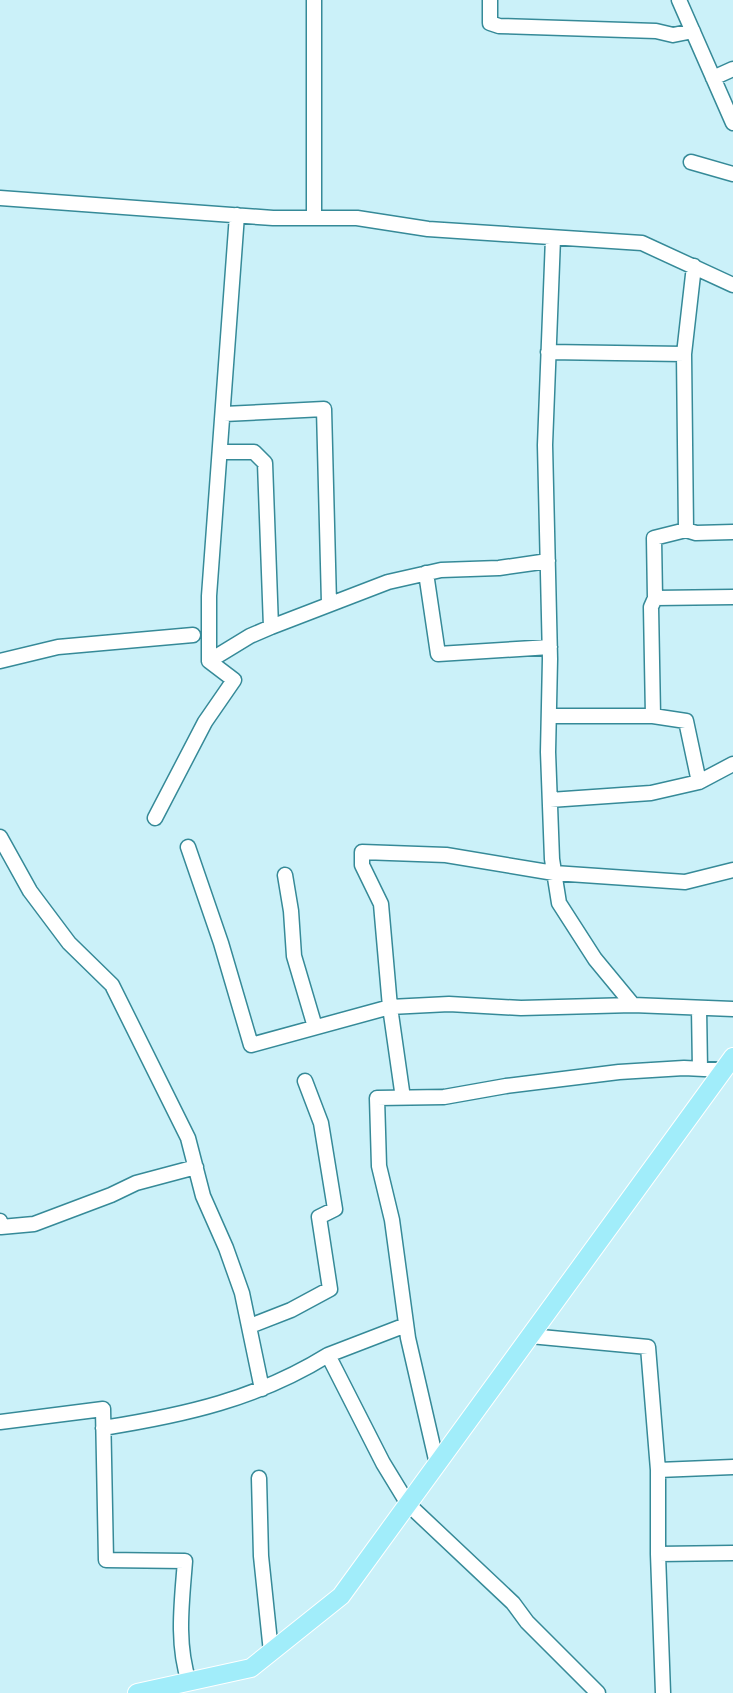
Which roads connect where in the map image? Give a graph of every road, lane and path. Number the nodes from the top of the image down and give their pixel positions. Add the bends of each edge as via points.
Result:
1 (314, 0) edge
2 (490, 0) edge
3 (679, 0) edge
4 (693, 31) junction
5 (733, 69) edge
6 (713, 78) junction
7 (733, 123) edge
8 (691, 162) dead end
9 (733, 174) edge
10 (0, 198) edge
11 (237, 215) junction
12 (314, 218) junction
13 (554, 238) junction
14 (694, 266) junction
15 (733, 285) edge
16 (548, 352) junction
17 (684, 354) junction
18 (224, 414) junction
19 (221, 452) junction
20 (686, 530) junction
21 (733, 532) edge
22 (548, 561) junction
23 (426, 573) junction
24 (733, 597) edge
25 (655, 598) junction
26 (329, 603) junction
27 (271, 627) junction
28 (193, 635) dead end
29 (550, 647) junction
30 (0, 661) edge
31 (209, 661) junction
32 (549, 716) junction
33 (653, 716) junction
34 (733, 764) edge
35 (699, 782) junction
36 (550, 800) junction
37 (155, 818) dead end
38 (0, 837) edge
39 (188, 847) dead end
40 (733, 870) edge
41 (554, 873) junction
42 (285, 875) dead end
43 (633, 1005) junction
44 (390, 1007) junction
45 (699, 1008) junction
46 (733, 1009) edge
47 (315, 1027) junction
48 (728, 1063) edge
49 (700, 1069) junction
50 (305, 1081) dead end
51 (403, 1098) junction
52 (196, 1167) junction
53 (0, 1221) edge
54 (406, 1325) junction
55 (250, 1326) junction
56 (530, 1336) junction
57 (328, 1355) junction
58 (262, 1389) junction
59 (0, 1422) edge
60 (103, 1428) junction
61 (437, 1464) junction
62 (733, 1467) edge
63 (658, 1470) junction
64 (259, 1478) dead end
65 (408, 1504) junction
66 (733, 1553) edge
67 (658, 1554) junction
68 (271, 1652) junction
69 (180, 1686) edge
70 (137, 1693) edge
71 (598, 1693) edge
72 (663, 1693) edge

1 - 12 street
2 - 4 street via 490,23 499,26 673,35
3 - 4 street
4 - 6 street
5 - 6 street
6 - 7 street
8 - 9 street
10 - 11 street
11 - 12 street
11 - 18 street
12 - 13 street via 357,218 428,229
13 - 14 street via 642,243
13 - 16 street
14 - 15 street
14 - 17 street
16 - 17 street
16 - 22 street
17 - 20 street
18 - 19 street
18 - 26 street via 324,409
19 - 27 street via 254,452 265,463
19 - 31 street via 209,596
20 - 21 street
20 - 25 street via 654,538
22 - 23 street
22 - 29 street
23 - 26 street
23 - 29 street via 438,654
24 - 25 street
25 - 33 street via 651,607
26 - 27 street
27 - 31 street
28 - 30 street via 58,647
29 - 32 street
31 - 37 street via 234,680 205,722
32 - 33 street
32 - 36 street
33 - 35 street via 686,721
34 - 35 street
35 - 36 street via 651,793
36 - 41 street
38 - 52 street via 30,891 69,943 111,985 188,1138
39 - 47 street via 251,1045
40 - 41 street via 685,882
41 - 43 street via 559,902 595,959
41 - 44 street via 446,855 362,852 362,865 381,904
42 - 47 street via 294,956
43 - 44 street
43 - 45 street
44 - 47 street
44 - 51 street
45 - 46 street
45 - 49 street
48 - 49 street
48 - 56 main road
49 - 51 street via 619,1072 444,1097
50 - 55 street via 321,1123 335,1209 318,1217 330,1289
51 - 54 street via 377,1098 379,1166 392,1220
52 - 53 street via 136,1183 34,1224 1,1227
52 - 55 street
54 - 57 street
54 - 61 street
55 - 58 street
56 - 61 main road
56 - 63 street via 648,1347
57 - 58 street
57 - 65 street
58 - 60 street via 192,1412
59 - 60 street via 103,1409
60 - 69 street via 106,1560 185,1561
61 - 65 main road
62 - 63 street
63 - 67 street
64 - 68 street
65 - 68 main road via 341,1596
65 - 71 street via 513,1603
66 - 67 street
67 - 72 street
68 - 69 main road via 251,1668
69 - 70 main road

